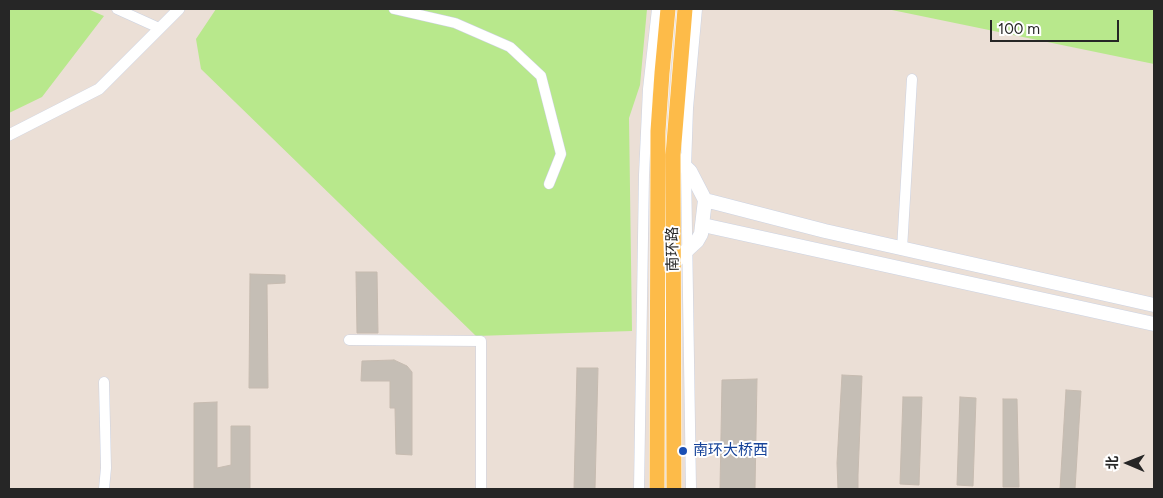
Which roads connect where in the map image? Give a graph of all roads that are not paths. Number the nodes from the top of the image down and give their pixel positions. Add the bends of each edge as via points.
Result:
1 (117, 9) edge
2 (179, 9) edge
3 (394, 9) edge
4 (657, 9) edge
5 (668, 9) edge
6 (685, 9) edge
7 (698, 9) edge
8 (159, 28) junction
9 (656, 72) junction
10 (685, 75) junction
11 (912, 79) dead end
12 (9, 135) edge
13 (673, 155) junction
14 (686, 167) junction
15 (549, 184) dead end
16 (705, 200) junction
17 (703, 225) junction
18 (902, 249) junction
19 (686, 250) junction
20 (673, 263) junction
21 (1154, 305) edge
22 (1154, 324) edge
23 (349, 340) dead end
24 (104, 382) dead end
25 (104, 489) edge
26 (481, 489) edge
27 (639, 489) edge
28 (657, 489) edge
29 (674, 489) edge
30 (691, 489) edge

1 - 8 street
2 - 8 street
3 - 15 street via 454,23 510,47 541,76 561,154
4 - 9 street
5 - 9 main road, 南环路
6 - 10 main road, 南环路
7 - 10 street
8 - 12 street via 99,89
9 - 27 street via 644,175
9 - 28 main road, 南环路
10 - 13 main road, 南环路
10 - 14 street
11 - 18 street
13 - 14 main road
13 - 20 main road, 南环路
14 - 16 main road
14 - 19 street
16 - 17 main road
16 - 18 main road
17 - 19 main road via 698,241
17 - 22 main road
18 - 21 main road
19 - 20 main road
19 - 30 street
20 - 29 main road, 南环路
23 - 26 street via 481,341
24 - 25 street

